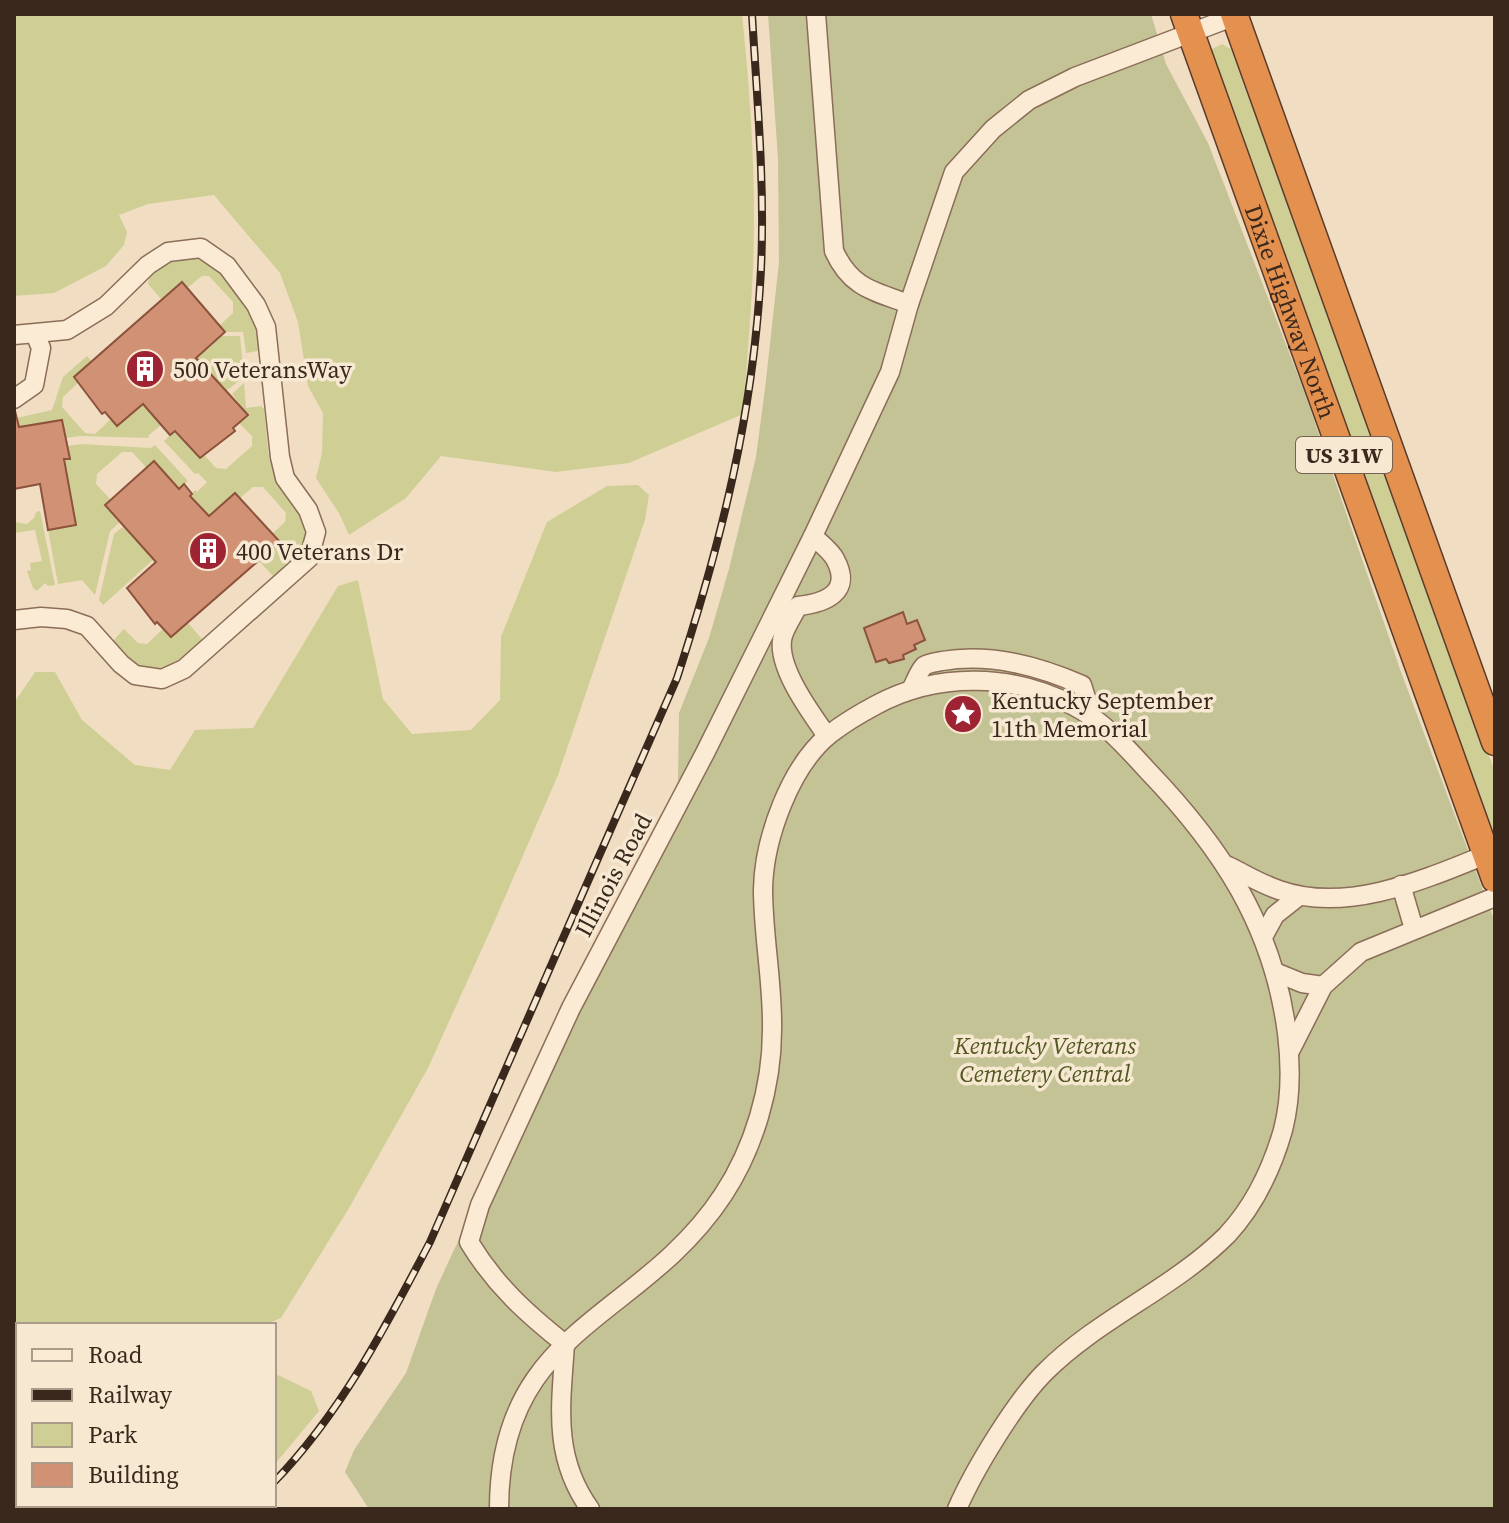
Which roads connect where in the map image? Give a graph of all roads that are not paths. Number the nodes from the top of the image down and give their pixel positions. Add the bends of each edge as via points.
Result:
1 (816, 14) edge
2 (1234, 15) edge
3 (1187, 24) edge
4 (909, 304) junction
5 (35, 334) junction
6 (14, 335) edge
7 (14, 399) edge
8 (813, 536) junction
9 (14, 620) edge
10 (827, 736) junction
11 (1495, 742) edge
12 (1492, 861) edge
13 (1226, 865) junction
14 (1401, 885) junction
15 (1299, 896) junction
16 (1495, 897) edge
17 (1414, 929) junction
18 (1263, 937) junction
19 (1275, 972) junction
20 (1323, 986) junction
21 (1289, 1053) junction
22 (565, 1344) junction
23 (499, 1509) edge
24 (590, 1509) edge
25 (957, 1509) edge

1 - 4 street via 834,251 843,270 866,289
2 - 3 street, Illinois Road
2 - 11 highway, Dixie Highway North / US 31W
3 - 4 street, Illinois Road via 1029,100 993,129 954,172
3 - 12 highway, Dixie Highway North / US 31W
4 - 8 street, Illinois Road via 890,372
5 - 6 street
5 - 7 street via 41,348 34,385
5 - 9 street via 67,330 86,319 168,252 201,248 211,253 241,284 266,327 285,478 308,510 316,532 309,558 290,577 184,669 162,679 135,675 87,626 67,619
8 - 10 street via 834,557 841,584 818,604 798,606 782,640 787,669
8 - 22 street, Illinois Road via 571,1008 480,1205 469,1242 482,1264 519,1307
10 - 13 street via 912,688 974,680 1042,691 1092,717 1118,739 1185,809
10 - 22 street via 783,801 770,840 763,885 772,1030 756,1126 726,1191 703,1222 673,1256
12 - 14 street
13 - 15 street
13 - 18 street
14 - 15 street via 1347,898
14 - 17 street
15 - 18 street via 1275,915
16 - 17 street
17 - 20 street via 1361,952
18 - 19 street
19 - 20 street
19 - 21 street
20 - 21 street
21 - 25 street via 1283,1130 1250,1206 1192,1264 1116,1314 1043,1374 993,1443
22 - 23 street via 533,1379 516,1411 505,1441
22 - 24 street via 559,1416 564,1455

